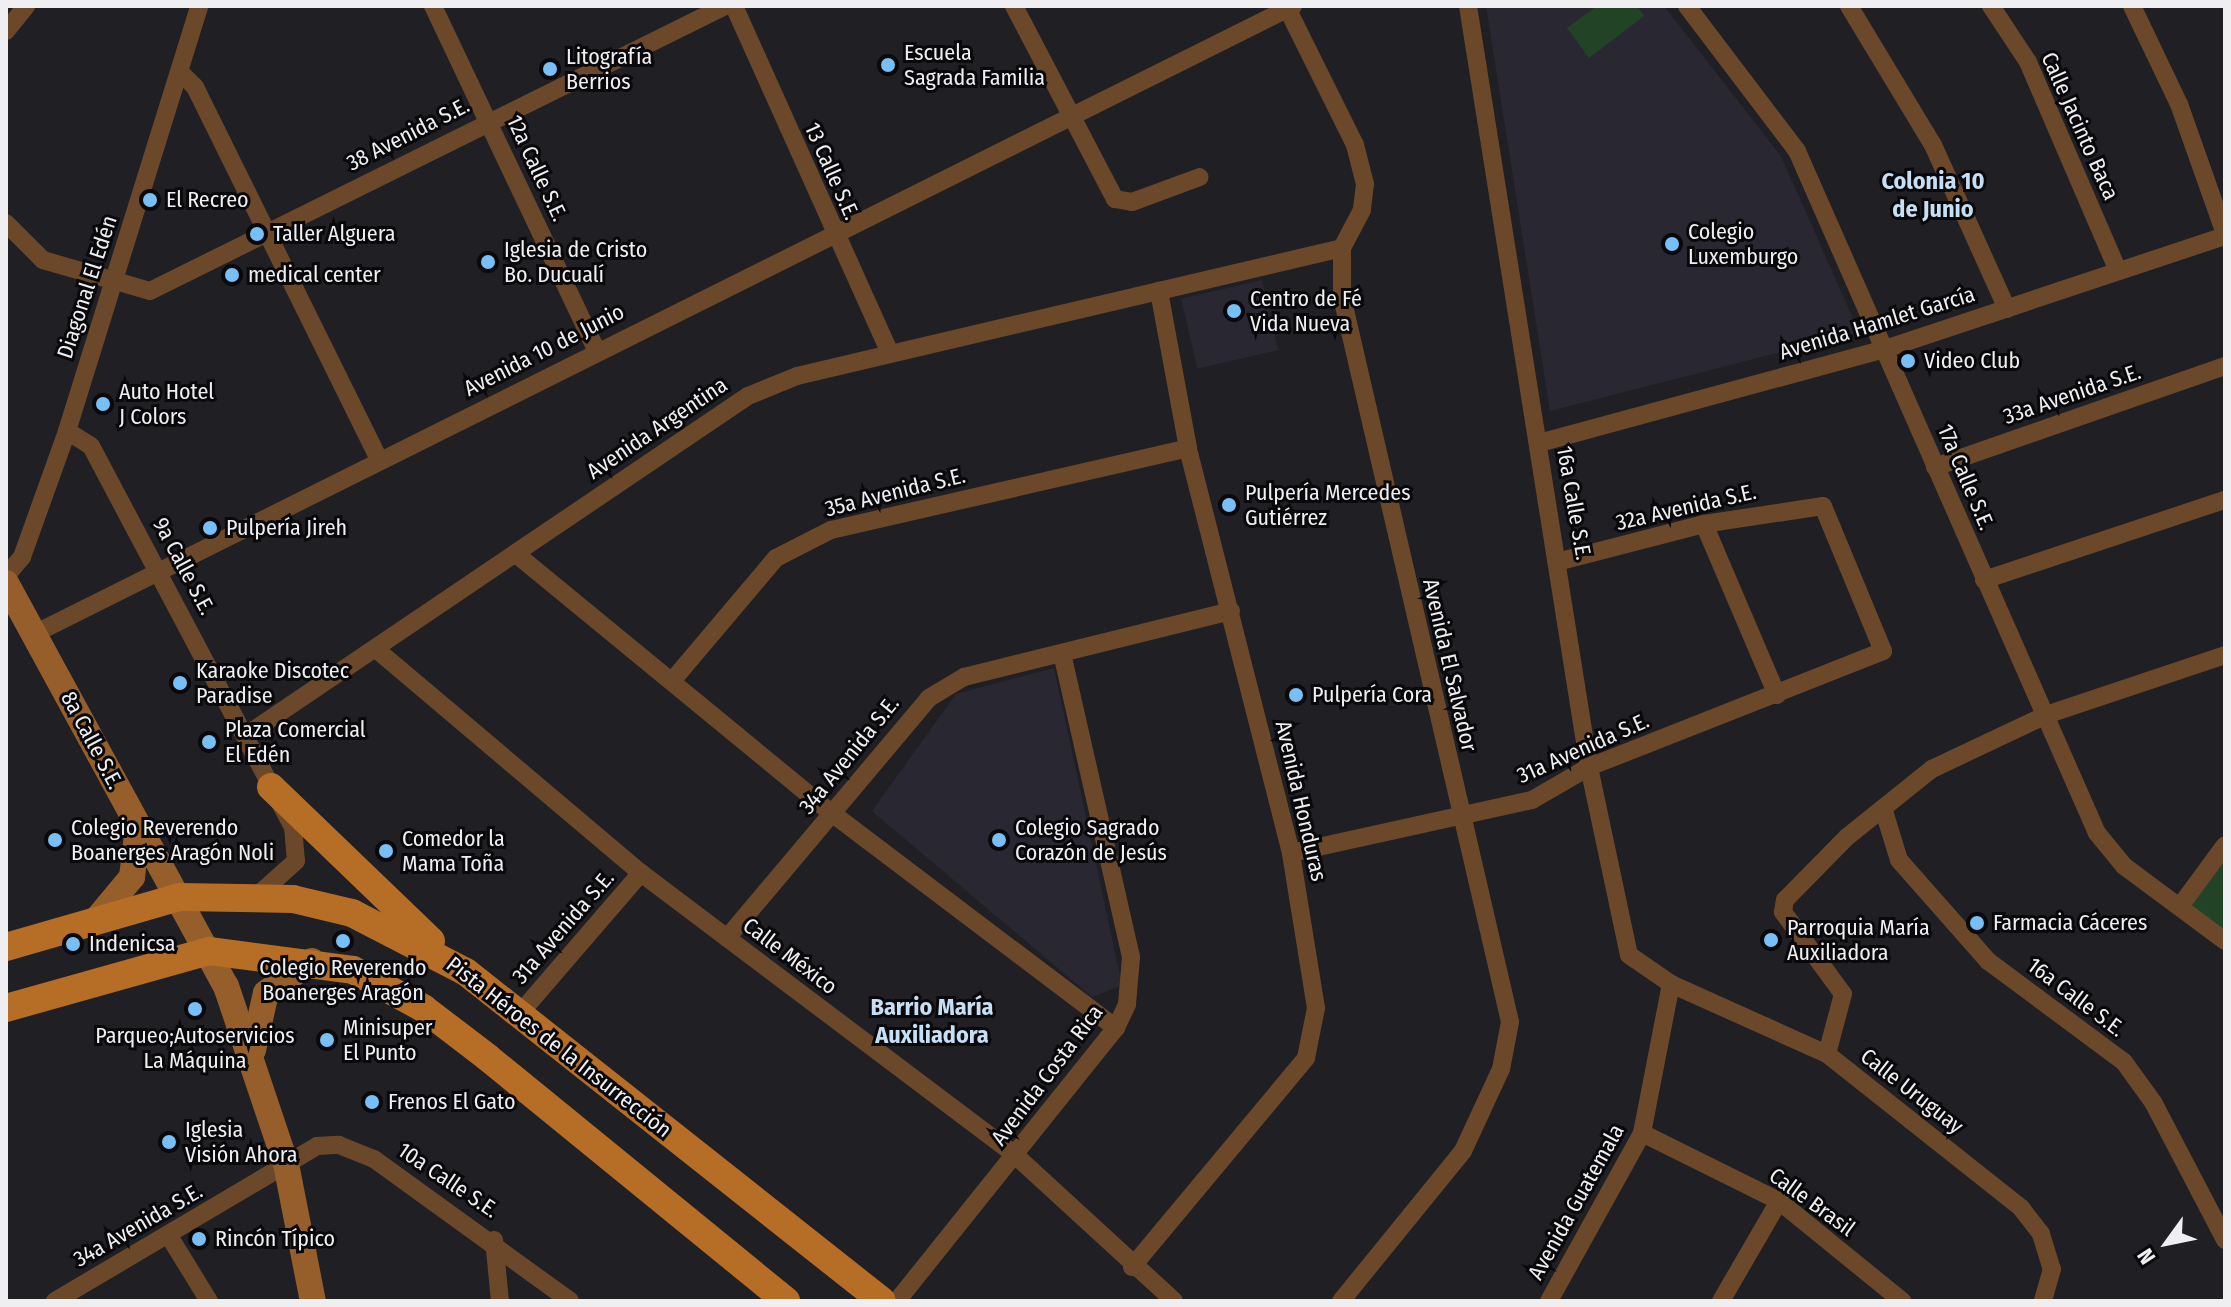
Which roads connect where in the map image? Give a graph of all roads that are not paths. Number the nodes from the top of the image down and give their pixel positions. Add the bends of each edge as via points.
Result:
1 (26, 6) edge
2 (199, 6) edge
3 (433, 6) edge
4 (725, 6) edge
5 (734, 6) edge
6 (1014, 6) edge
7 (1468, 6) edge
8 (1687, 6) edge
9 (1849, 6) edge
10 (1991, 6) edge
11 (2132, 6) edge
12 (1289, 7) edge
13 (6, 31) edge
14 (181, 73) junction
15 (1068, 113) junction
16 (488, 120) junction
17 (1200, 177) dead end
18 (6, 223) edge
19 (833, 232) junction
20 (268, 233) junction
21 (2225, 235) edge
22 (1342, 248) junction
23 (2117, 269) junction
24 (112, 284) junction
25 (1159, 291) junction
26 (2007, 309) junction
27 (1885, 349) junction
28 (597, 351) junction
29 (890, 353) junction
30 (2225, 366) edge
31 (67, 431) junction
32 (1539, 443) junction
33 (1188, 448) junction
34 (379, 460) junction
35 (1935, 467) junction
36 (2225, 500) edge
37 (1704, 524) junction
38 (516, 554) junction
39 (1561, 561) junction
40 (159, 567) junction
41 (6, 576) edge
42 (1984, 580) junction
43 (6, 583) edge
44 (1231, 611) junction
45 (34, 634) junction
46 (377, 650) junction
47 (1883, 651) joint
48 (1062, 654) junction
49 (2225, 655) edge
50 (672, 681) junction
51 (1777, 695) junction
52 (2046, 715) junction
53 (245, 736) junction
54 (1589, 767) junction
55 (271, 787) junction
56 (1883, 808) junction
57 (833, 814) junction
58 (1462, 815) junction
59 (138, 827) junction
60 (2225, 845) edge
61 (1291, 853) junction
62 (641, 873) junction
63 (179, 897) junction
64 (256, 897) junction
65 (2181, 905) junction
66 (97, 919) junction
67 (727, 938) junction
68 (2225, 941) edge
69 (6, 947) edge
70 (209, 951) junction
71 (312, 961) junction
72 (452, 962) junction
73 (1671, 984) junction
74 (6, 1008) edge
75 (521, 1012) junction
76 (1116, 1028) junction
77 (1827, 1054) junction
78 (252, 1057) junction
79 (1642, 1133) junction
80 (1016, 1156) junction
81 (286, 1164) junction
82 (1779, 1201) junction
83 (169, 1236) junction
84 (494, 1240) junction
85 (2225, 1240) edge
86 (1132, 1267) junction
87 (55, 1301) edge
88 (209, 1301) edge
89 (313, 1301) edge
90 (500, 1301) edge
91 (570, 1301) edge
92 (786, 1301) edge
93 (882, 1301) edge
94 (897, 1301) edge
95 (1174, 1301) edge
96 (1341, 1301) edge
97 (1549, 1301) edge
98 (1721, 1301) edge
99 (1902, 1301) edge
100 (2043, 1301) edge

1 - 13 street
2 - 14 street, Diagonal El Edén
3 - 16 street, 12a Calle S.E.
4 - 16 street, 38 Avenida S.E.
5 - 19 street, 13 Calle S.E.
6 - 15 street
7 - 32 street, 16a Calle S.E.
8 - 27 street, 17a Calle S.E. via 1797,151
9 - 26 street via 1933,145
10 - 23 street, Calle Jacinto Baca via 2028,62
11 - 21 street via 2179,104
12 - 15 street, Avenida 10 de Junio
12 - 22 street, Avenida El Salvador via 1355,145 1365,184 1362,210
14 - 20 street via 195,87
14 - 24 street, Diagonal El Edén
15 - 17 street via 1121,204
15 - 19 street, Avenida 10 de Junio
16 - 20 street, 38 Avenida S.E.
16 - 28 street, 12a Calle S.E.
18 - 24 street via 43,260
19 - 28 street, Avenida 10 de Junio
19 - 29 street, 13 Calle S.E.
20 - 24 street, 38 Avenida S.E. via 150,291
20 - 34 street
21 - 23 street, Avenida Hamlet García
22 - 25 street, Avenida Argentina
22 - 58 street, Avenida El Salvador via 1344,308
23 - 26 street, Avenida Hamlet García
24 - 31 street, Diagonal El Edén
25 - 29 street, Avenida Argentina
25 - 33 street, Avenida Honduras
26 - 27 street, Avenida Hamlet García
27 - 32 street, Avenida Hamlet García
27 - 35 street, 17a Calle S.E.
28 - 34 street, Avenida 10 de Junio
29 - 38 street, Avenida Argentina via 748,396
30 - 35 street, 33a Avenida S.E.
31 - 40 street, 9a Calle S.E. via 91,446
31 - 41 street, Diagonal El Edén via 22,557
32 - 39 street, 16a Calle S.E.
33 - 44 street, Avenida Honduras
33 - 50 street, 35a Avenida S.E. via 831,530 776,558
34 - 40 street, Avenida 10 de Junio
35 - 42 street, 17a Calle S.E.
36 - 42 street
37 - 39 street, 32a Avenida S.E.
37 - 47 street, 32a Avenida S.E. via 1823,506
37 - 51 street
38 - 46 street, Avenida Argentina
38 - 50 street
39 - 54 street, 16a Calle S.E.
40 - 45 street, Avenida 10 de Junio
40 - 53 street, 9a Calle S.E.
42 - 52 street, 17a Calle S.E.
43 - 45 main road, 8a Calle S.E.
44 - 48 street, 34a Avenida S.E.
44 - 61 street, Avenida Honduras
45 - 59 main road, 8a Calle S.E.
46 - 53 street, Avenida Argentina
46 - 62 street, Calle México
47 - 51 street, 31a Avenida S.E.
48 - 57 street, 34a Avenida S.E. via 964,677 929,698 901,722
48 - 76 street, Avenida Costa Rica via 1131,957 1127,1004
49 - 52 street
50 - 57 street
51 - 54 street, 31a Avenida S.E.
52 - 56 street via 1932,769
52 - 65 street, 17a Calle S.E. via 2097,833 2124,866
53 - 55 street, 9a Calle S.E.
54 - 58 street, 31a Avenida S.E. via 1532,800
54 - 73 street, 16a Calle S.E. via 1629,955
55 - 64 street, 9a Calle S.E. via 293,827 298,855 283,879
55 - 72 main road
56 - 77 street via 1785,900 1793,930 1843,994
56 - 85 street, 16a Calle S.E. via 1899,860 1980,952 2124,1062 2153,1102
57 - 67 street, 34a Avenida S.E.
57 - 76 street
58 - 61 street, 31a Avenida S.E.
58 - 96 street, Avenida El Salvador via 1510,1022 1501,1069 1463,1151
59 - 63 main road, 8a Calle S.E.
59 - 66 main road via 132,877
60 - 65 street
61 - 86 street, Avenida Honduras via 1316,1008 1306,1058
62 - 67 street, Calle México
62 - 75 street, 31a Avenida S.E.
63 - 64 main road, Pista Héroes de la Insurrección
63 - 66 main road, Pista Héroes de la Insurrección
63 - 70 main road, 8a Calle S.E.
64 - 72 main road, Pista Héroes de la Insurrección via 352,913
65 - 68 street, 17a Calle S.E.
66 - 69 main road, Pista Héroes de la Insurrección
67 - 80 street, Calle México
70 - 71 main road
70 - 74 main road
70 - 78 main road, 8a Calle S.E.
71 - 78 main road via 264,997
71 - 92 main road via 353,970 423,1008
72 - 75 main road, Pista Héroes de la Insurrección
73 - 77 street, Calle Uruguay
73 - 79 street, Avenida Guatemala
75 - 93 main road, Pista Héroes de la Insurrección
76 - 80 street, Avenida Costa Rica
77 - 100 street, Calle Uruguay via 2021,1208 2041,1234 2052,1269
78 - 81 main road, 8a Calle S.E.
79 - 82 street, Calle Brasil
79 - 97 street, Avenida Guatemala
80 - 86 street, Calle México
80 - 94 street, Avenida Costa Rica
81 - 83 street, 34a Avenida S.E.
81 - 84 street, 10a Calle S.E. via 317,1146 339,1145 374,1159
81 - 89 main road, 8a Calle S.E.
82 - 98 street
82 - 99 street, Calle Brasil
83 - 87 street, 34a Avenida S.E.
83 - 88 street
84 - 90 street
84 - 91 street, 10a Calle S.E.
86 - 95 street, Calle México

